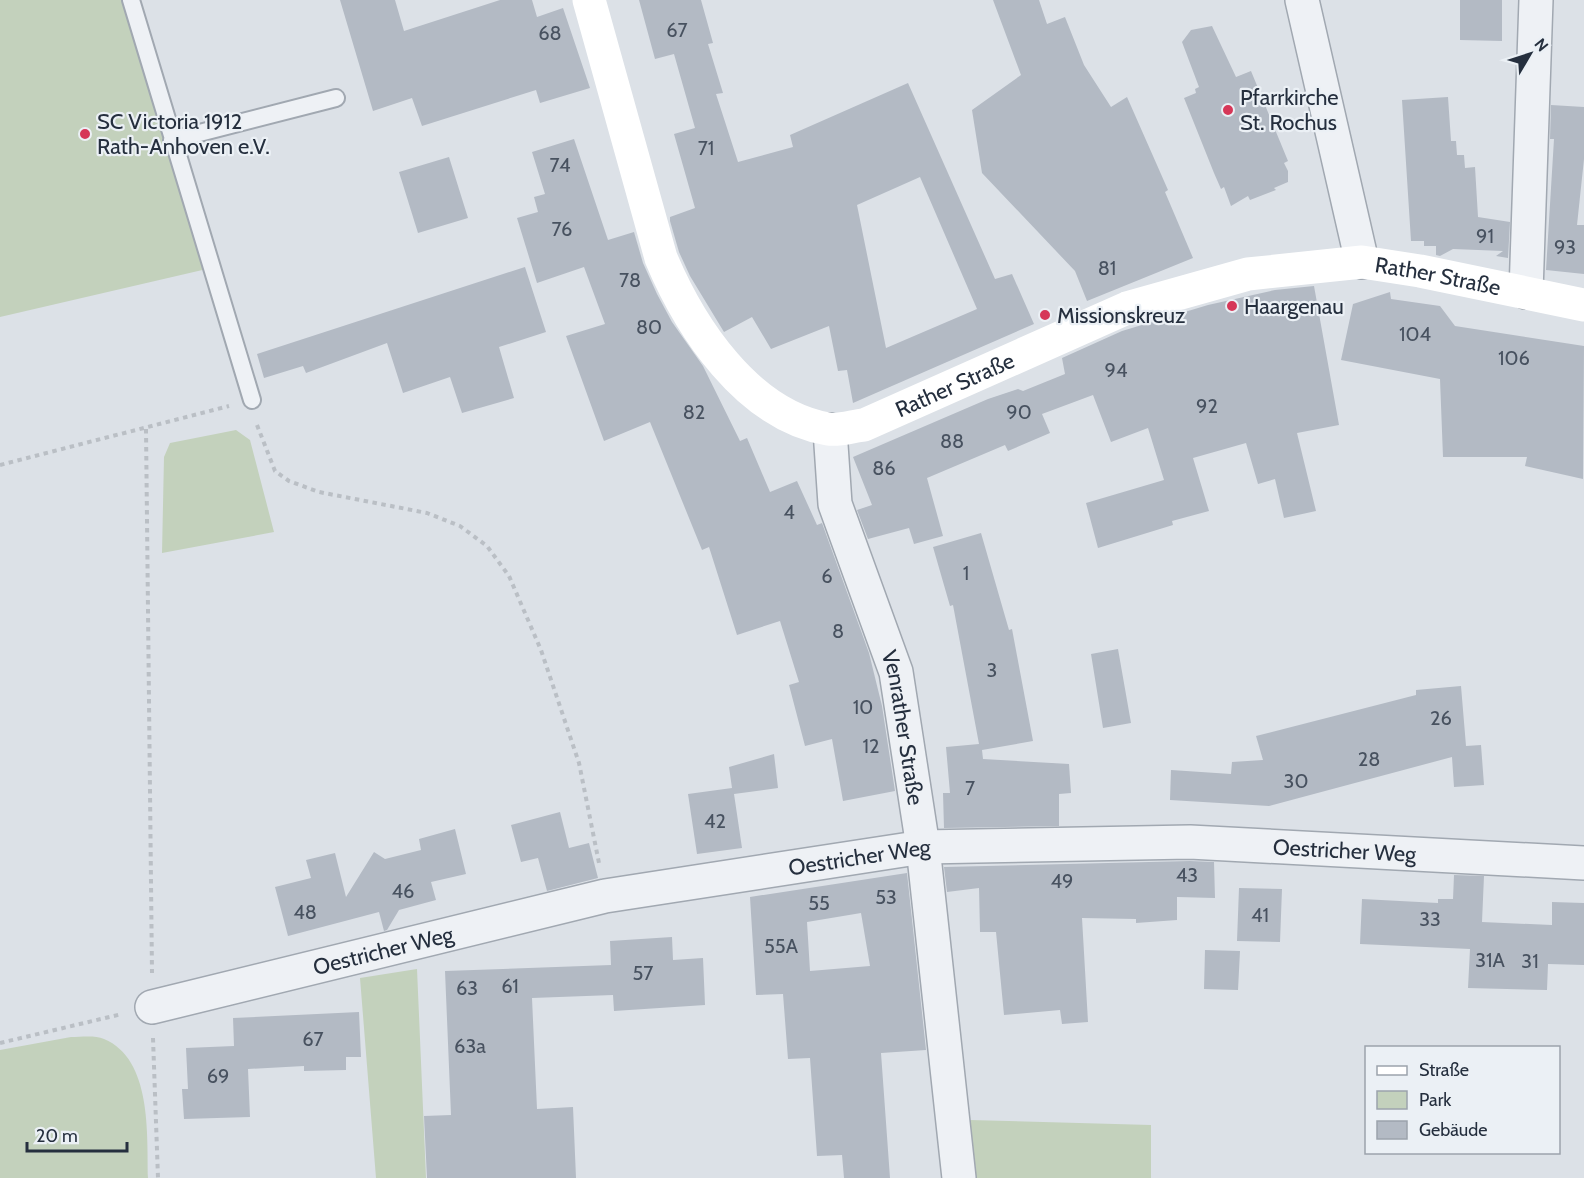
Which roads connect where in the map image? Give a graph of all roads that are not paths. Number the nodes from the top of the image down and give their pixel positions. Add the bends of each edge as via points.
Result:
1 (131, 0) edge
2 (589, 0) edge
3 (1302, 0) edge
4 (1536, 0) edge
5 (336, 98) dead end
6 (172, 140) junction
7 (1362, 262) junction
8 (1526, 292) junction
9 (1584, 304) edge
10 (252, 400) road end
11 (830, 430) junction
12 (923, 847) junction
13 (1584, 863) edge
14 (152, 1006) road end
15 (959, 1178) edge

1 - 6 lane
2 - 11 main road, Rather Straße via 660,258 678,297 715,351 764,401 797,420
3 - 7 street
4 - 8 street
5 - 6 lane
6 - 10 lane
7 - 8 main road, Rather Straße
7 - 11 main road, Rather Straße via 1248,274 1127,308 864,425
8 - 9 main road, Rather Straße
11 - 12 street, Venrather Straße via 835,504 896,672
12 - 13 street, Oestricher Weg via 1190,842
12 - 14 street, Oestricher Weg via 605,896
12 - 15 street, Venrather Straße

